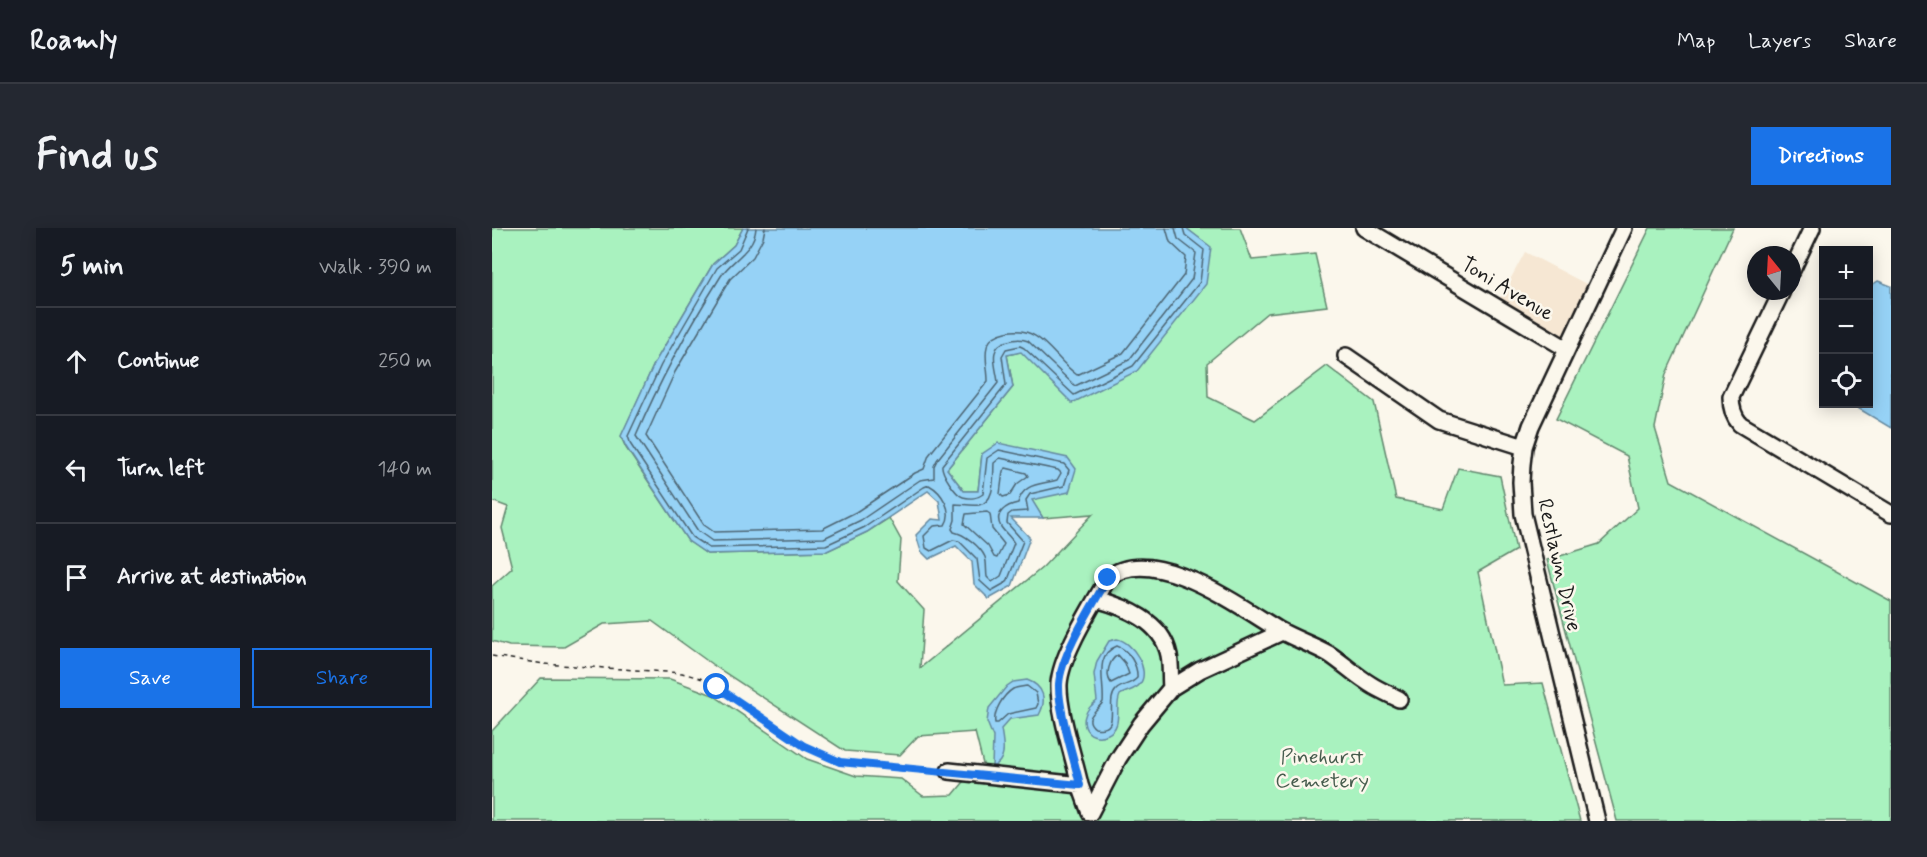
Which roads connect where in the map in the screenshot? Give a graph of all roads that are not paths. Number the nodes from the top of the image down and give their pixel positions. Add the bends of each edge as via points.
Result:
1 (1364, 228) edge
2 (1624, 228) edge
3 (1812, 228) edge
4 (1801, 251) edge
5 (1778, 300) edge
6 (1567, 348) junction
7 (1346, 356) dead end
8 (1524, 447) junction
9 (1891, 514) edge
10 (1096, 598) junction
11 (1282, 632) junction
12 (1171, 688) junction
13 (1399, 699) dead end
14 (949, 771) road end
15 (1080, 785) junction
16 (1092, 817) edge
17 (1597, 821) edge

1 - 6 street, Toni Avenue
2 - 6 street, Restlawn Drive
3 - 4 street
5 - 9 street via 1731,397 1732,413 1740,424
6 - 8 street, Restlawn Drive
7 - 8 street via 1439,420
8 - 17 street, Restlawn Drive via 1523,514
10 - 11 street via 1116,572 1126,568 1152,569 1173,573 1218,593
10 - 12 street via 1125,608 1147,621 1161,636 1168,653
10 - 15 street via 1065,659 1059,684
11 - 12 street via 1200,670
11 - 13 street via 1329,654 1370,684
12 - 16 street via 1118,759
14 - 15 street
15 - 16 street

